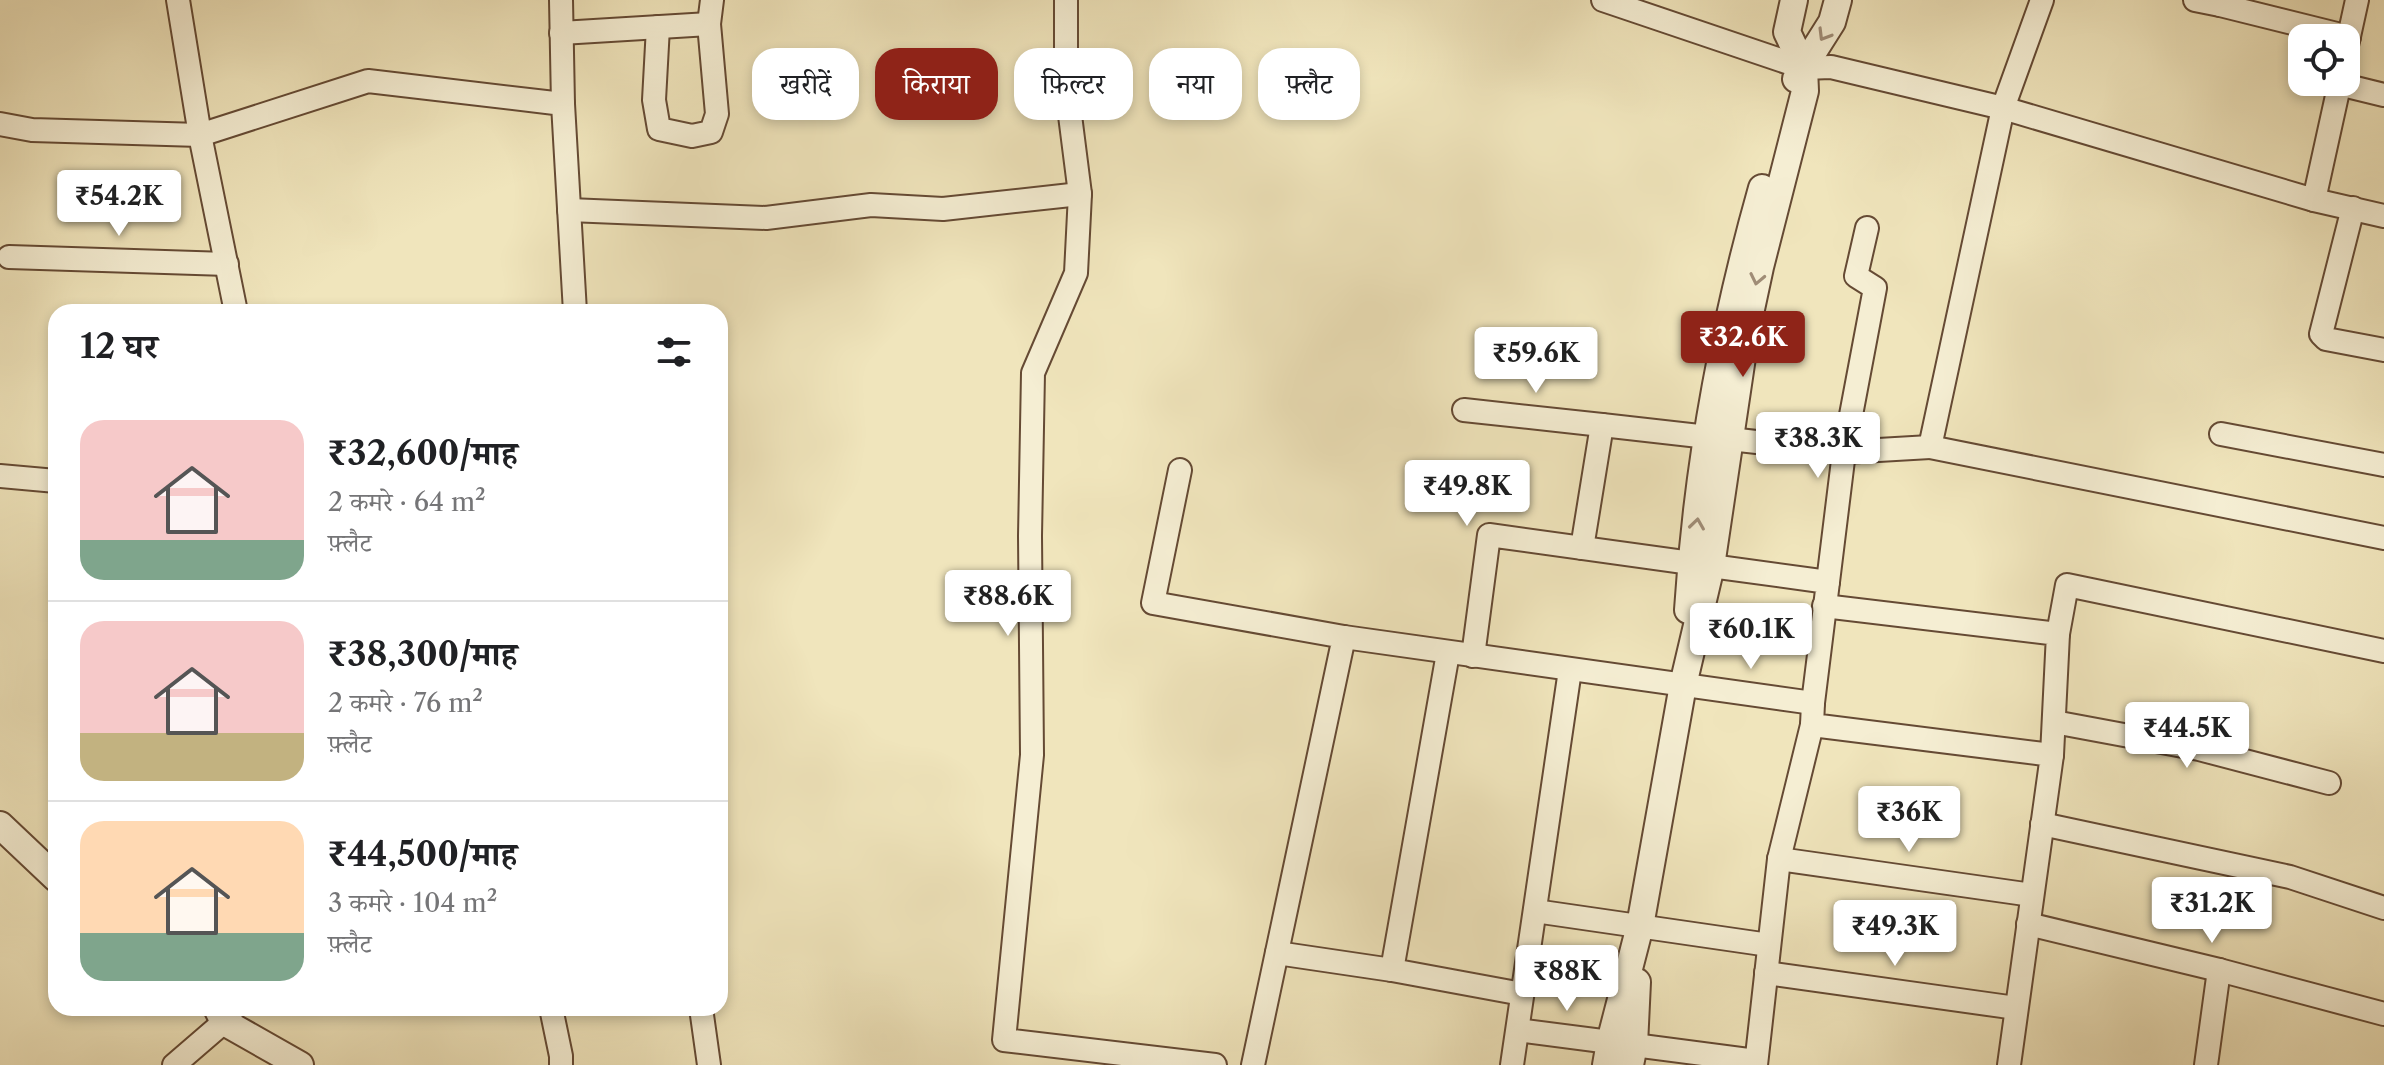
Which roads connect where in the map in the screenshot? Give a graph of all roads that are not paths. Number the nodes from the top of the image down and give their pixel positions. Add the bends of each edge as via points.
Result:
1 (178, 0) edge
2 (561, 0) edge
3 (712, 0) edge
4 (1066, 0) edge
5 (1603, 0) edge
6 (1794, 0) edge
7 (1838, 0) edge
8 (2042, 0) edge
9 (2195, 0) edge
10 (2357, 0) edge
11 (2220, 2) edge
12 (709, 24) junction
13 (2288, 24) edge
14 (2352, 24) edge
15 (658, 27) junction
16 (561, 33) junction
17 (1804, 68) junction
18 (2360, 89) edge
19 (2384, 95) edge
20 (2336, 96) edge
21 (563, 104) junction
22 (2003, 108) junction
23 (0, 124) edge
24 (200, 135) junction
25 (1080, 194) junction
26 (2314, 200) junction
27 (2353, 208) junction
28 (569, 210) junction
29 (2384, 216) edge
30 (1867, 228) dead end
31 (9, 257) dead end
32 (227, 264) junction
33 (234, 304) edge
34 (575, 304) edge
35 (2384, 350) edge
36 (1464, 410) dead end
37 (1602, 425) junction
38 (2221, 434) dead end
39 (1719, 438) junction
40 (1930, 447) junction
41 (1844, 452) junction
42 (2384, 465) edge
43 (1180, 470) dead end
44 (0, 476) edge
45 (48, 480) edge
46 (2384, 538) edge
47 (1582, 548) junction
48 (1701, 565) junction
49 (1828, 582) junction
50 (1824, 606) junction
51 (2058, 634) junction
52 (1344, 637) junction
53 (2384, 651) edge
54 (1448, 653) junction
55 (1473, 656) junction
56 (1570, 670) junction
57 (1683, 685) junction
58 (1812, 714) junction
59 (2054, 722) junction
60 (2052, 755) junction
61 (2329, 783) dead end
62 (2042, 824) junction
63 (0, 825) edge
64 (1779, 859) junction
65 (48, 870) edge
66 (2032, 895) junction
67 (2384, 908) edge
68 (1535, 911) junction
69 (2028, 924) junction
70 (1640, 926) junction
71 (1769, 945) junction
72 (1277, 953) junction
73 (1392, 970) junction
74 (2219, 970) junction
75 (1766, 973) junction
76 (1522, 994) junction
77 (2016, 1008) junction
78 (2384, 1014) edge
79 (222, 1016) edge
80 (229, 1016) edge
81 (553, 1016) edge
82 (702, 1016) edge
83 (1518, 1030) junction
84 (1620, 1054) edge
85 (1756, 1063) edge
86 (174, 1065) edge
87 (300, 1065) edge
88 (561, 1065) edge
89 (709, 1065) edge
90 (1215, 1065) edge
91 (1253, 1065) edge
92 (1512, 1065) edge
93 (2009, 1065) edge
94 (2206, 1065) edge

1 - 24 street
2 - 16 street
3 - 12 street
4 - 25 street via 1066,84
5 - 17 street
6 - 17 street via 1787,32
7 -> 17 street via 1832,22
8 - 22 street
9 - 11 street
10 - 14 street
11 - 13 street
12 - 15 street
12 - 15 street via 717,114 711,132 692,136 659,129 654,100
15 - 16 street
16 - 21 street
17 - 22 street via 1831,67
17 - 39 street via 1791,86 1724,336
18 - 19 street
20 - 26 street
21 - 24 street via 368,81
21 - 28 street
22 - 26 street
22 - 40 street
23 - 24 street via 32,130
24 - 32 street
25 - 28 street via 943,209 871,205 766,218
25 - 90 street via 1076,273 1033,373 1032,755 1004,1040
26 - 27 street
27 - 29 street
27 - 35 street via 2321,334
28 - 34 street
30 - 41 street via 1856,276 1875,288
31 - 32 street
32 - 33 street
36 - 37 street
37 - 39 street
37 - 47 street
38 - 42 street
39 - 41 street
39 - 48 street
40 - 41 street
40 - 46 street
41 - 49 street
43 - 52 street via 1153,603
44 - 45 street
47 - 48 street
47 - 55 street via 1489,535
48 - 49 street
48 - 57 street
49 - 50 street
50 - 51 street
50 - 58 street
51 - 53 street via 2067,585
51 - 59 street
52 - 54 street
52 - 72 street
54 - 55 street
54 - 73 street
55 - 56 street
56 - 57 street
56 - 68 street
57 - 58 street
57 - 70 street
58 - 60 street
58 - 64 street
59 - 60 street
59 - 61 street via 2199,749
60 - 62 street
62 - 66 street
62 - 67 street via 2290,877
63 - 65 street
64 - 66 street
64 - 71 street
66 - 69 street
68 - 70 street
68 - 76 street
69 - 74 street
69 - 77 street
70 - 71 street
70 - 84 street
71 - 75 street
72 - 73 street
72 - 91 street
73 - 76 street
74 - 78 street
74 - 94 street
75 - 77 street
75 - 85 street
76 - 83 street
77 - 93 street
79 - 86 street
80 - 87 street
81 - 88 street
82 - 89 street
83 - 84 street
83 - 92 street
84 - 85 street

